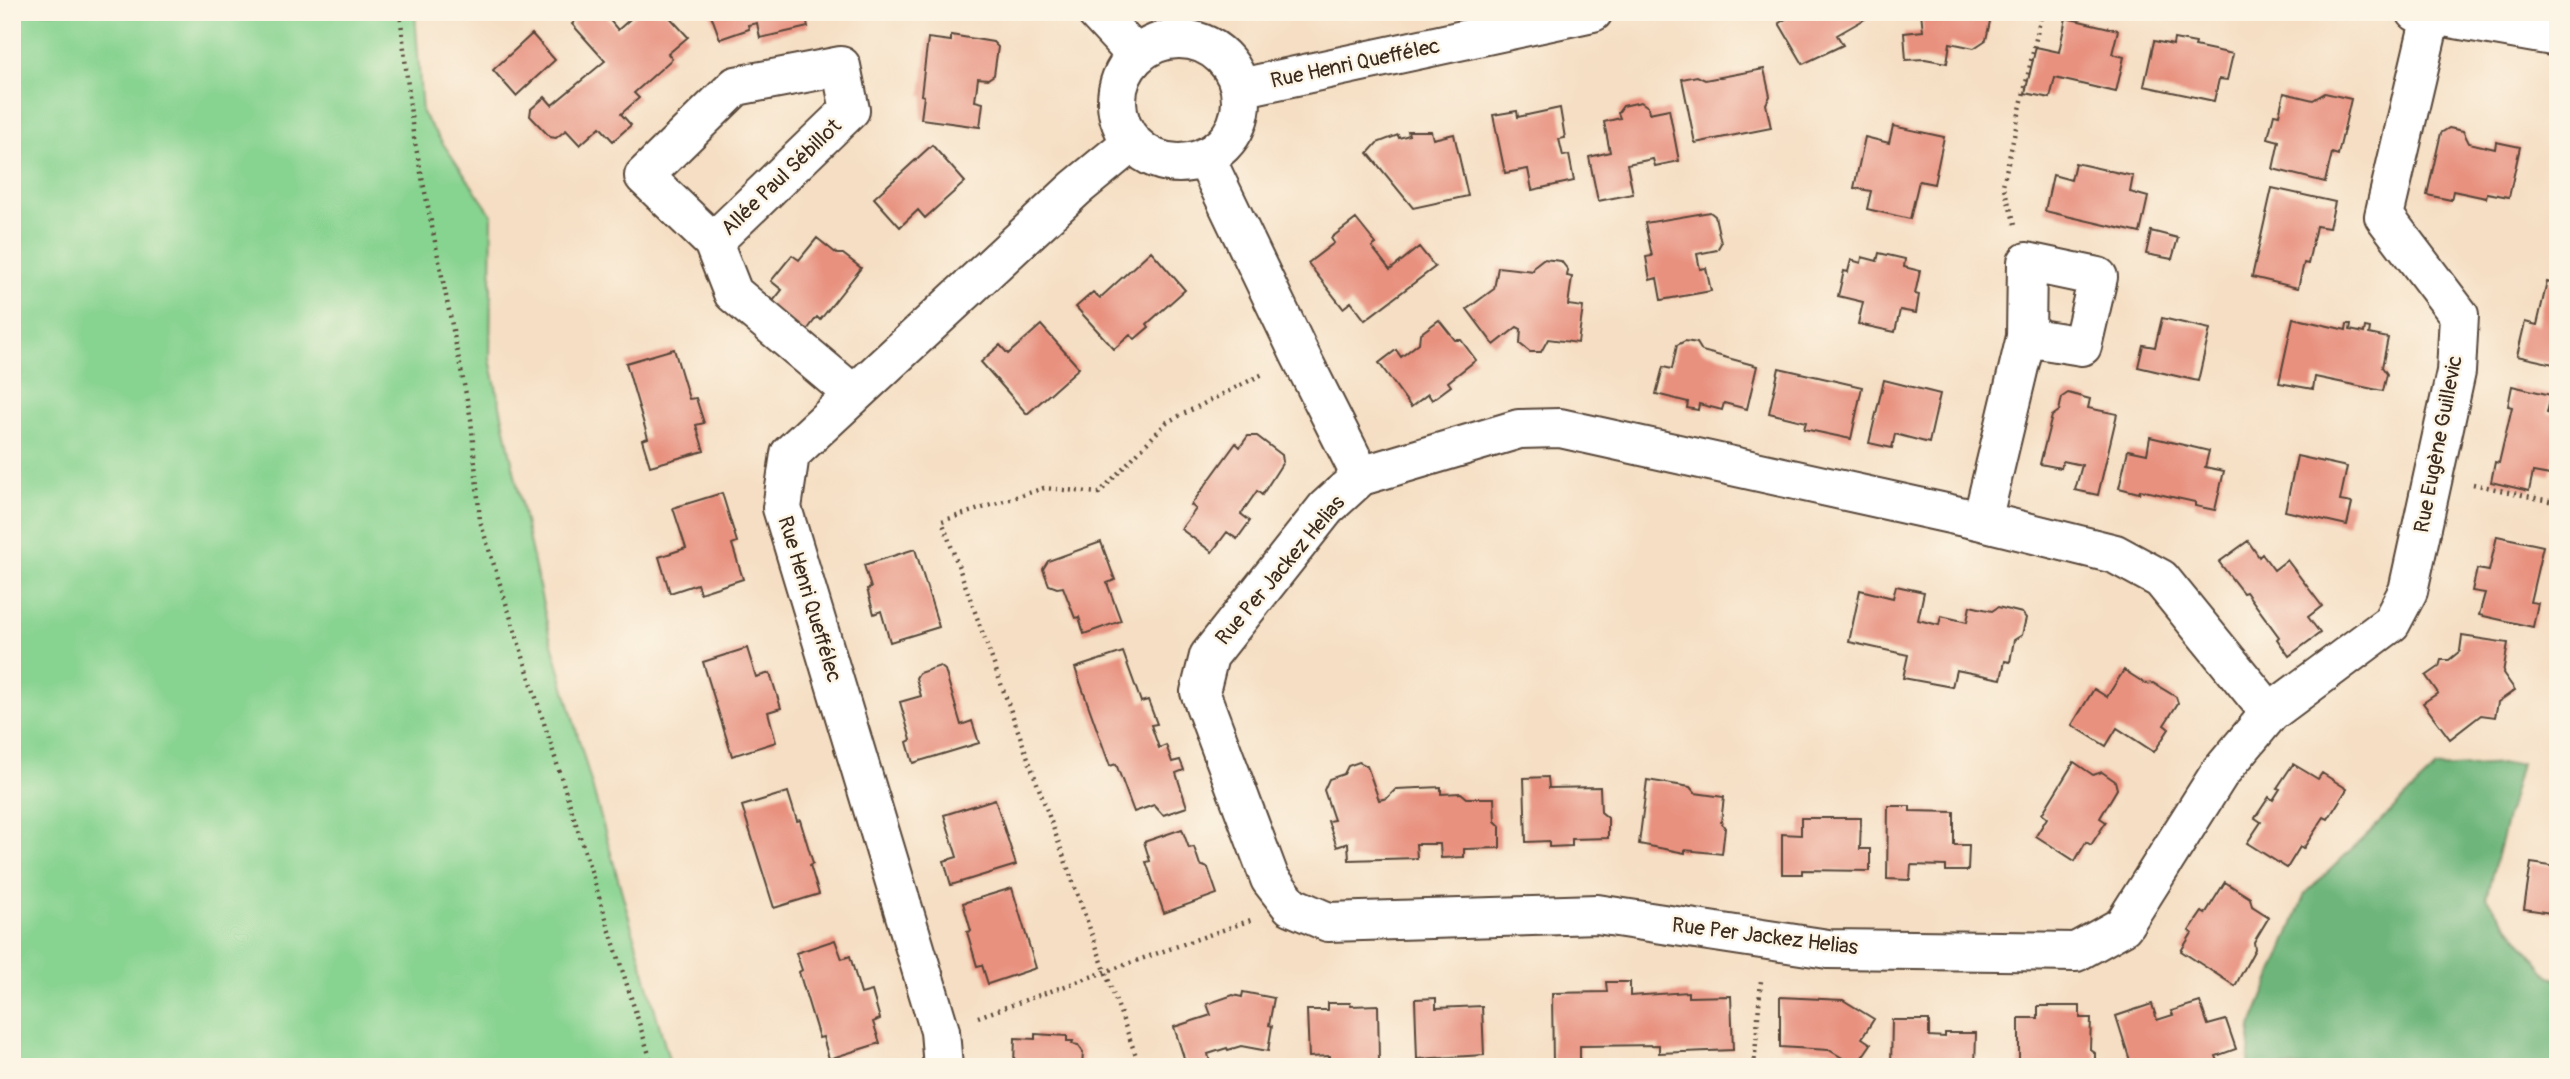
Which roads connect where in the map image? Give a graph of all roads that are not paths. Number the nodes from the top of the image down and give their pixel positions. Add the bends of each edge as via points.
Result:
1 (1096, 12) edge
2 (1593, 12) edge
3 (2426, 13) edge
4 (1208, 28) edge
5 (2558, 37) edge
6 (1136, 55) junction
7 (1240, 88) junction
8 (1132, 142) junction
9 (1205, 157) junction
10 (713, 242) junction
11 (2026, 337) junction
12 (853, 394) junction
13 (1361, 476) junction
14 (1982, 521) junction
15 (2270, 713) junction
16 (942, 1049) edge

1 - 6 street
2 - 7 street, Rue Henri Queffélec
3 - 5 street
3 - 15 street, Rue Eugène Guillevic via 2385,215 2459,315 2456,372 2434,476 2408,591 2391,623
4 - 6 street via 1185,39 1167,39
4 - 7 street
6 - 8 street via 1117,88 1116,107
7 - 9 street via 1241,108 1234,129 1222,146
8 - 9 street via 1147,155 1166,162 1186,163
8 - 12 street, Rue Henri Queffélec
9 - 13 street, Rue Per Jackez Helias
10 - 10 street, Allée Paul Sébillot via 643,176 736,86 841,66 850,110
10 - 12 street, Allée Paul Sébillot via 733,293
11 - 11 street via 2027,262 2098,276 2082,346
11 - 14 street
12 - 16 street, Rue Henri Queffélec via 790,454 782,508
13 - 14 street, Rue Per Jackez Helias via 1520,429 1560,428
13 - 15 street, Rue Per Jackez Helias via 1326,508 1209,656 1200,692 1270,879 1291,906 1328,922 1597,914 1828,949 2076,952 2123,926 2219,774
14 - 15 street, Rue Per Jackez Helias via 2115,554 2161,579

